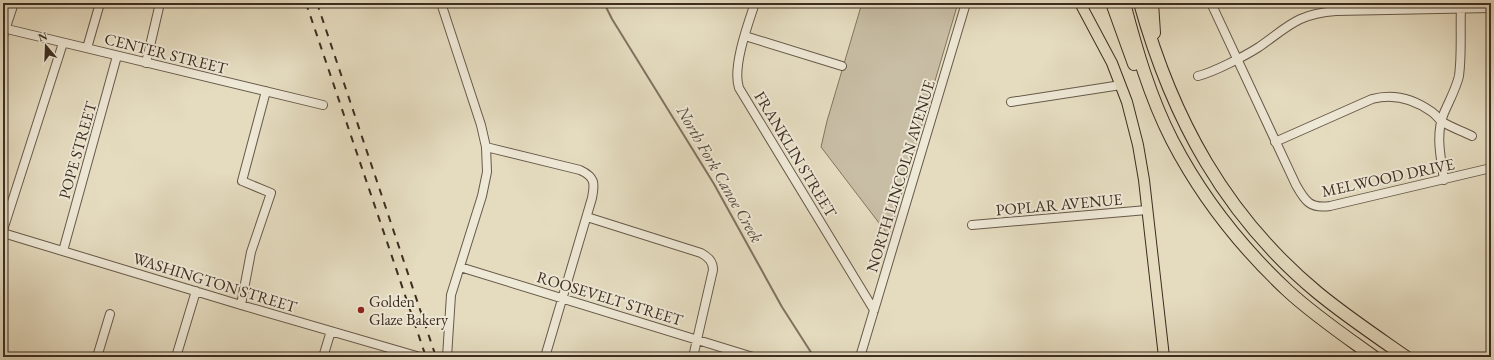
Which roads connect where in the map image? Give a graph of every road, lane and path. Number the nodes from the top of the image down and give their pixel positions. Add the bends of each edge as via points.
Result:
1 (14, 3) edge
2 (100, 3) edge
3 (160, 3) edge
4 (441, 3) edge
5 (755, 3) edge
6 (966, 3) edge
7 (1080, 3) edge
8 (1112, 3) edge
9 (1124, 3) edge
10 (1140, 3) edge
11 (1152, 3) edge
12 (1211, 3) edge
13 (1461, 8) junction
14 (1491, 8) edge
15 (4, 31) edge
16 (745, 36) junction
17 (63, 43) junction
18 (86, 48) junction
19 (117, 56) junction
20 (1237, 59) junction
21 (146, 62) junction
22 (842, 66) dead end
23 (1198, 76) dead end
24 (1165, 79) junction
25 (1121, 85) junction
26 (266, 92) junction
27 (1011, 102) dead end
28 (323, 105) dead end
29 (1441, 121) junction
30 (1472, 136) dead end
31 (1172, 140) junction
32 (1275, 142) junction
33 (486, 147) junction
34 (1491, 168) edge
35 (1444, 180) junction
36 (1147, 210) junction
37 (586, 217) junction
38 (972, 225) dead end
39 (3, 230) edge
40 (3, 233) edge
41 (63, 251) junction
42 (460, 267) junction
43 (196, 291) junction
44 (562, 299) junction
45 (241, 305) junction
46 (874, 310) junction
47 (110, 314) dead end
48 (331, 331) junction
49 (698, 340) junction
50 (416, 356) edge
51 (97, 357) edge
52 (176, 357) edge
53 (323, 357) edge
54 (446, 357) edge
55 (545, 357) edge
56 (693, 357) edge
57 (753, 357) edge
58 (860, 357) edge
59 (1164, 357) edge
60 (1374, 357) edge
61 (1406, 357) edge

1 - 15 street
2 - 18 street
3 - 21 street
4 - 33 street
5 - 16 street, FRANKLIN STREET
6 - 46 street, NORTH LINCOLN AVENUE
7 - 25 main road
8 - 31 highway via 1138,74
9 - 31 highway via 1132,35
10 - 24 highway
11 - 24 highway via 1156,42
12 - 20 street, MELWOOD DRIVE
13 - 14 street
13 - 20 street via 1317,13 1293,22
13 - 29 street via 1458,78
15 - 17 street, CENTER STREET
16 - 22 street
16 - 46 street, FRANKLIN STREET via 737,70 739,88
17 - 18 street, CENTER STREET
17 - 39 street
18 - 19 street, CENTER STREET
19 - 21 street, CENTER STREET
19 - 41 street, POPE STREET
20 - 23 street
20 - 32 street, MELWOOD DRIVE
21 - 26 street, CENTER STREET
24 - 61 highway via 1198,150 1230,200 1253,229 1317,292
25 - 27 street
25 - 36 main road via 1138,145
26 - 28 street, CENTER STREET
26 - 45 street via 242,181 271,192 250,252
29 - 30 street
29 - 32 street via 1431,111 1415,102 1401,97 1386,96 1372,99
29 - 35 street via 1439,141
31 - 60 highway via 1210,201 1264,267 1315,314
32 - 35 street, MELWOOD DRIVE via 1303,198 1318,207 1351,202
33 - 37 street via 587,173 592,178 594,187
33 - 42 street via 486,180
34 - 35 street, MELWOOD DRIVE
36 - 38 street, POPLAR AVENUE
36 - 59 main road
37 - 44 street
37 - 49 street via 709,258 713,270
40 - 41 street, WASHINGTON STREET
41 - 43 street, WASHINGTON STREET
42 - 44 street, ROOSEVELT STREET
42 - 54 street via 452,295
43 - 45 street, WASHINGTON STREET
43 - 52 street
44 - 49 street, ROOSEVELT STREET
44 - 55 street
45 - 48 street, WASHINGTON STREET
46 - 58 street, NORTH LINCOLN AVENUE
47 - 51 street
48 - 50 street, WASHINGTON STREET
48 - 53 street
49 - 56 street
49 - 57 street, ROOSEVELT STREET

